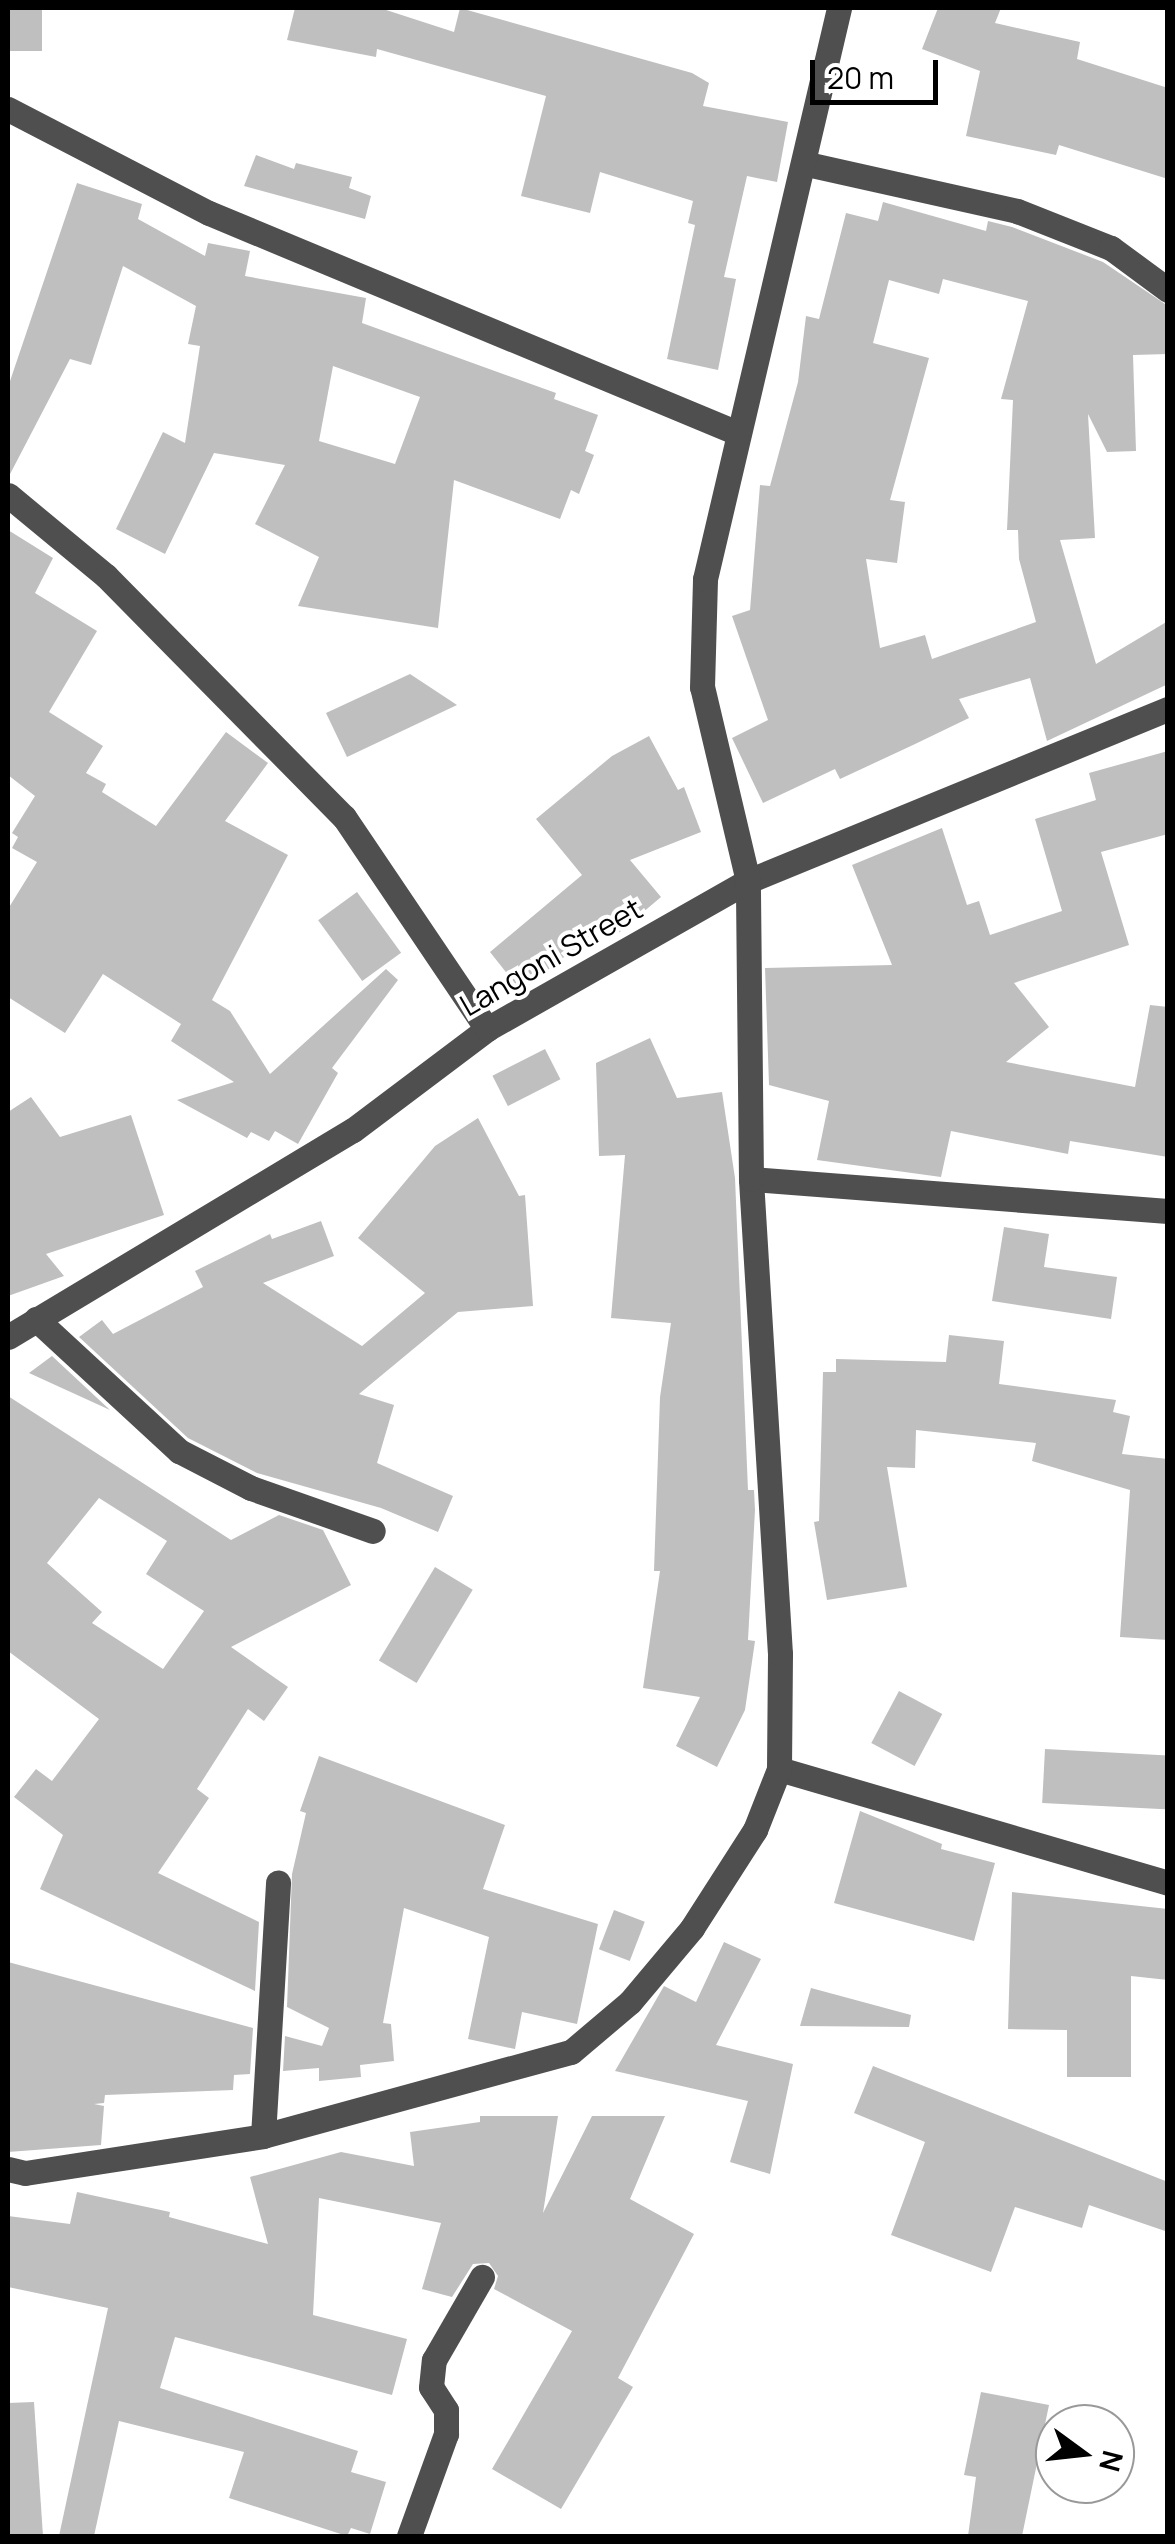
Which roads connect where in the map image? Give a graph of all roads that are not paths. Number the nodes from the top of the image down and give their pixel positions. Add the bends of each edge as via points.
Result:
1 (839, 8) edge
2 (8, 109) edge
3 (807, 164) junction
4 (1168, 290) edge
5 (735, 432) junction
6 (8, 495) edge
7 (1168, 709) edge
8 (748, 880) junction
9 (486, 1029) junction
10 (751, 1179) junction
11 (1168, 1211) edge
12 (36, 1319) junction
13 (8, 1336) edge
14 (373, 1531) dead end
15 (778, 1769) junction
16 (278, 1882) dead end
17 (1168, 1883) edge
18 (263, 2136) junction
19 (8, 2169) edge
20 (482, 2277) dead end
21 (409, 2536) edge

1 - 3 street
2 - 5 street via 209,213
3 - 4 street via 1017,211 1111,248
3 - 5 street
5 - 8 street via 705,578 702,687
6 - 9 street via 106,576 344,817
7 - 8 street, Langoni Street
8 - 9 street, Langoni Street
8 - 10 street
9 - 12 street, Langoni Street via 353,1130
10 - 11 street
10 - 15 street via 780,1654
12 - 13 street, Langoni Street
12 - 14 street via 180,1451 251,1488
15 - 17 street
15 - 18 street via 755,1830 692,1928 630,2002 570,2052
16 - 18 street
18 - 19 street via 25,2172
20 - 21 street via 434,2360 431,2386 446,2410 446,2434

